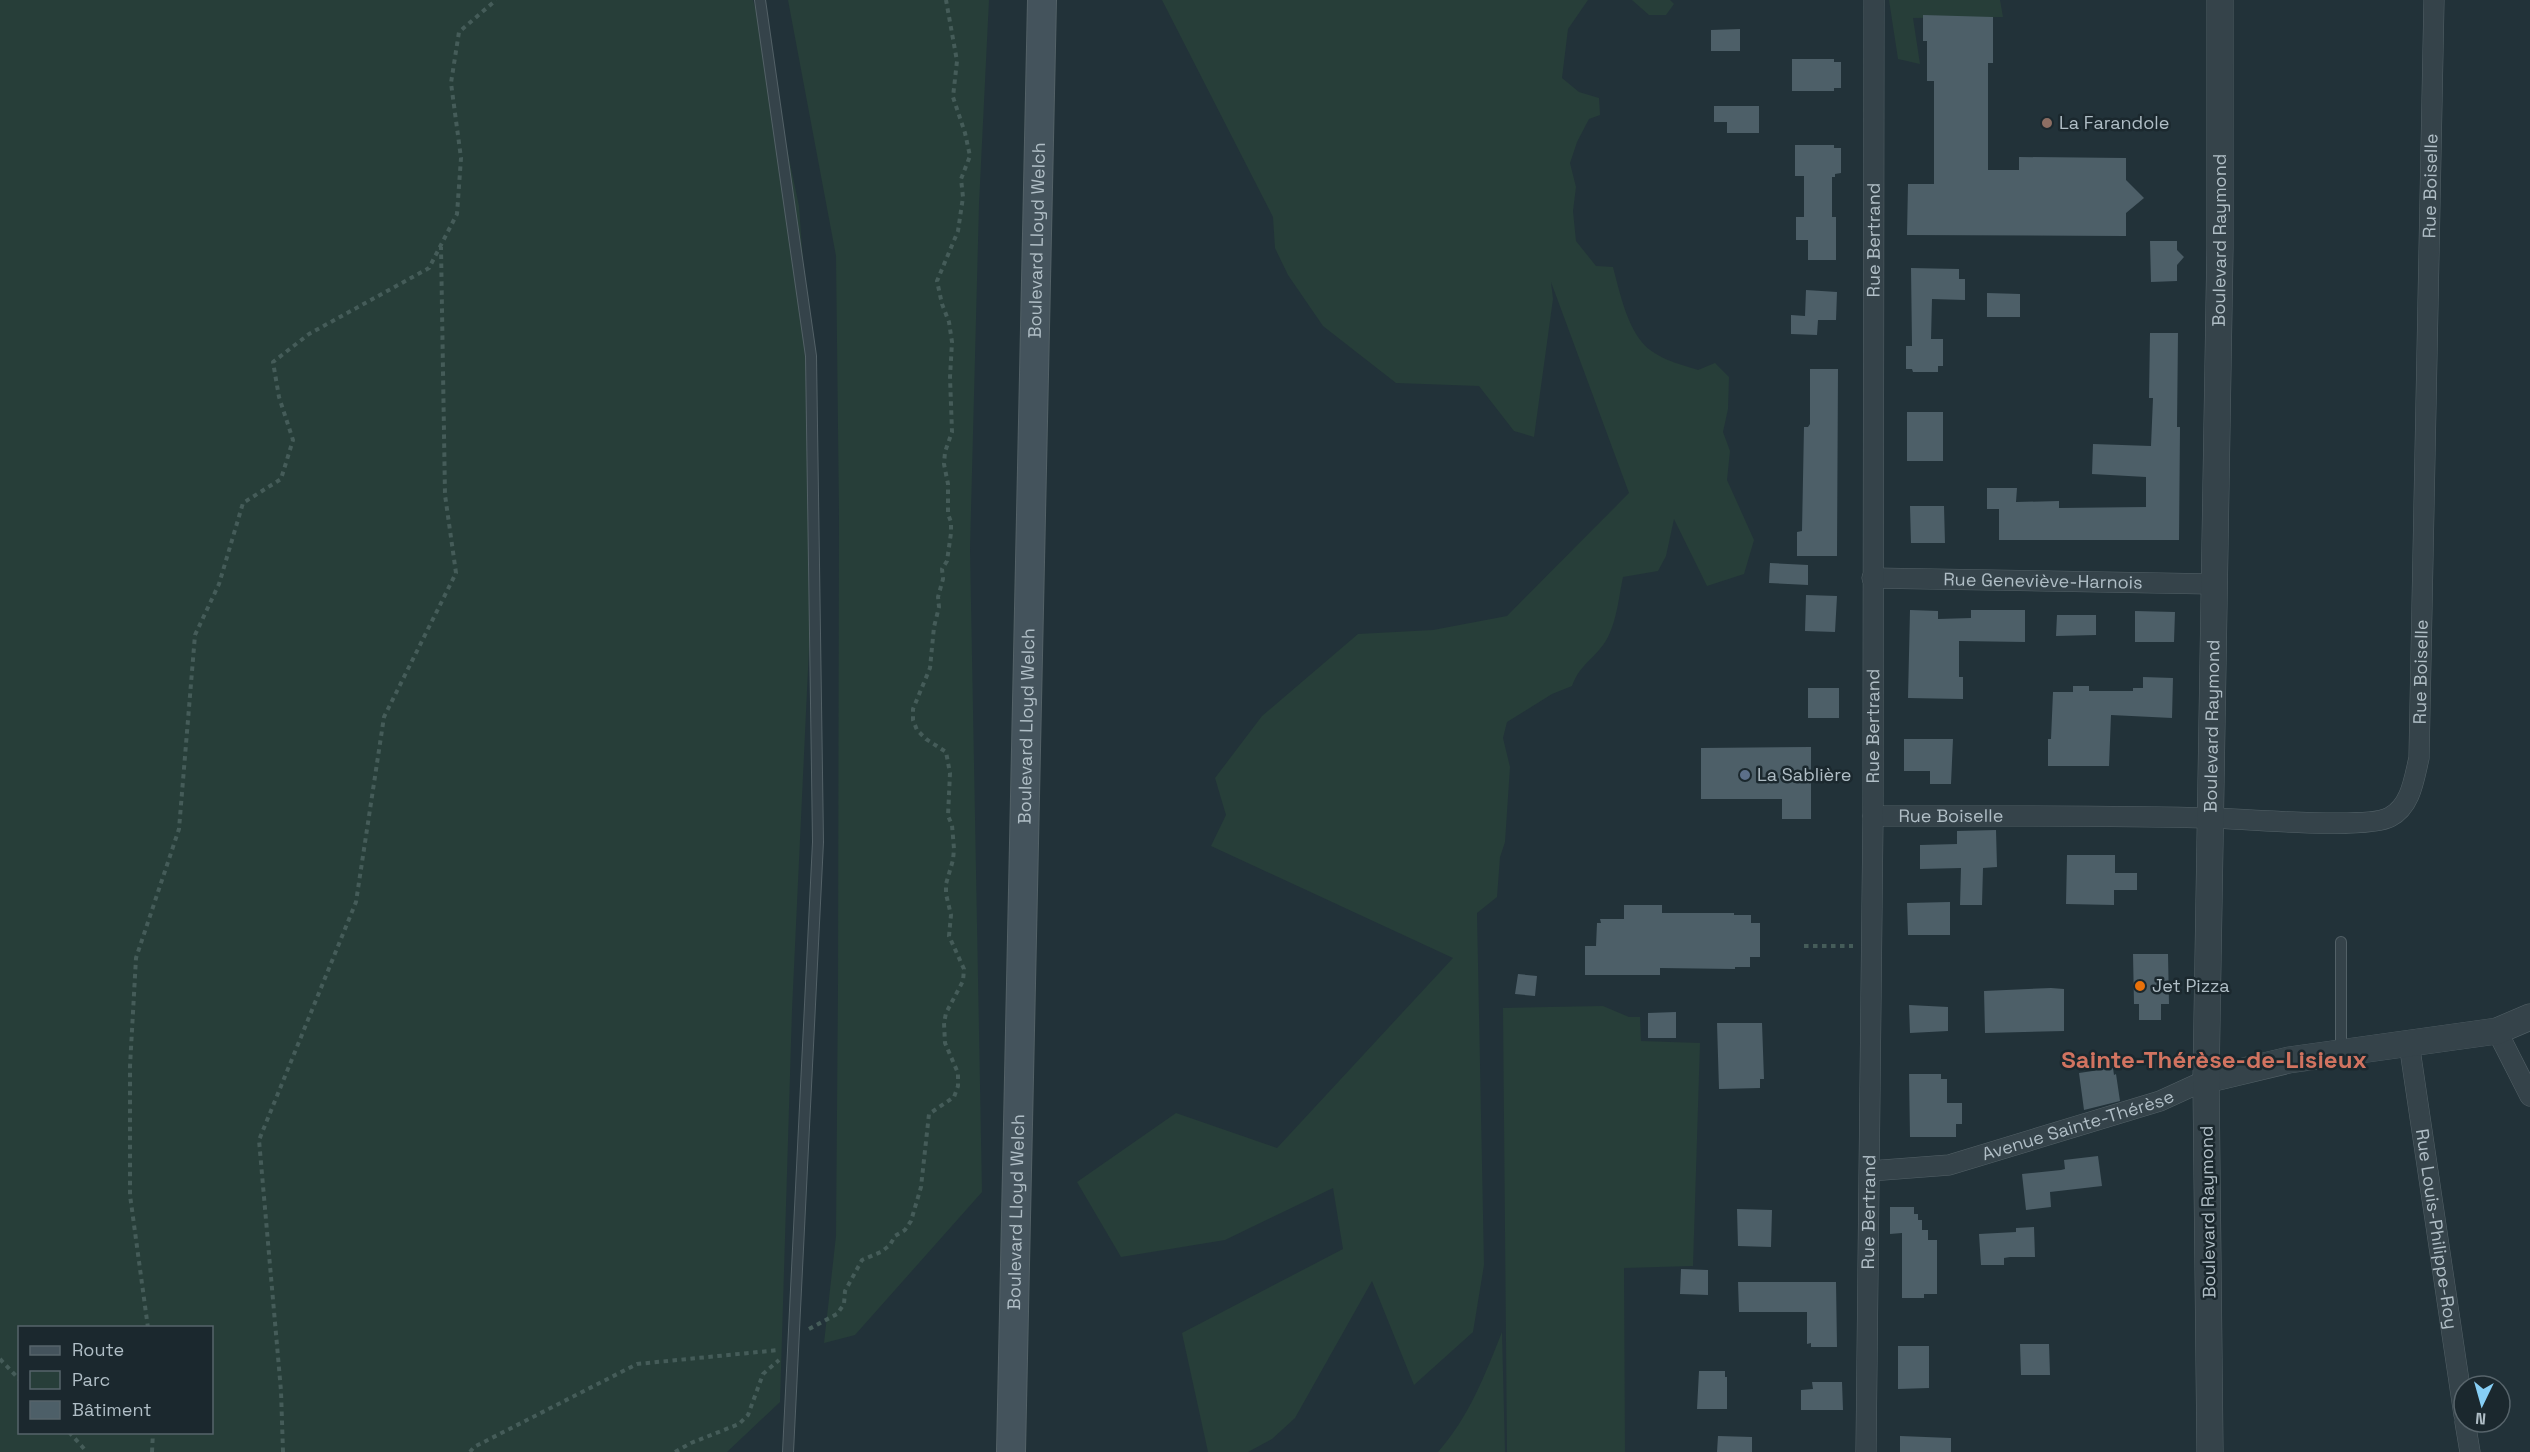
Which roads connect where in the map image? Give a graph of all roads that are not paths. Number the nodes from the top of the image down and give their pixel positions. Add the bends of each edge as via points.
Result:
1 (760, 0) edge
2 (1042, 0) edge
3 (1874, 0) edge
4 (2220, 0) edge
5 (2434, 0) edge
6 (1872, 578) junction
7 (2213, 584) junction
8 (1873, 816) junction
9 (2211, 818) junction
10 (2341, 942) dead end
11 (2530, 1017) edge
12 (2497, 1031) junction
13 (2409, 1043) junction
14 (2341, 1053) junction
15 (2206, 1080) junction
16 (2530, 1096) edge
17 (1870, 1171) junction
18 (2458, 1374) edge
19 (2467, 1434) edge
20 (788, 1452) edge
21 (1011, 1452) edge
22 (1866, 1452) edge
23 (2210, 1452) edge
24 (2470, 1452) edge

1 - 20 lane via 811,356 818,842 789,1351
2 - 21 main road, Boulevard Lloyd Welch
3 - 6 street, Rue Bertrand
4 - 7 street, Boulevard Raymond
5 - 9 street, Rue Boiselle via 2419,758 2413,783 2405,803 2389,818 2357,823
6 - 7 street, Rue Geneviève-Harnois
6 - 8 street, Rue Bertrand
7 - 9 street, Boulevard Raymond
8 - 9 street, Rue Boiselle
8 - 17 street, Rue Bertrand
9 - 15 street, Boulevard Raymond
10 - 14 lane
11 - 12 street, Avenue Sainte-Thérèse
12 - 13 street, Avenue Sainte-Thérèse
12 - 16 street
13 - 14 street, Avenue Sainte-Thérèse
13 - 18 street, Rue Louis-Philippe-Roy
14 - 15 street, Avenue Sainte-Thérèse via 2289,1060
15 - 17 street, Avenue Sainte-Thérèse via 2160,1101 1949,1165
15 - 23 street, Boulevard Raymond
17 - 22 street, Rue Bertrand
19 - 24 street

